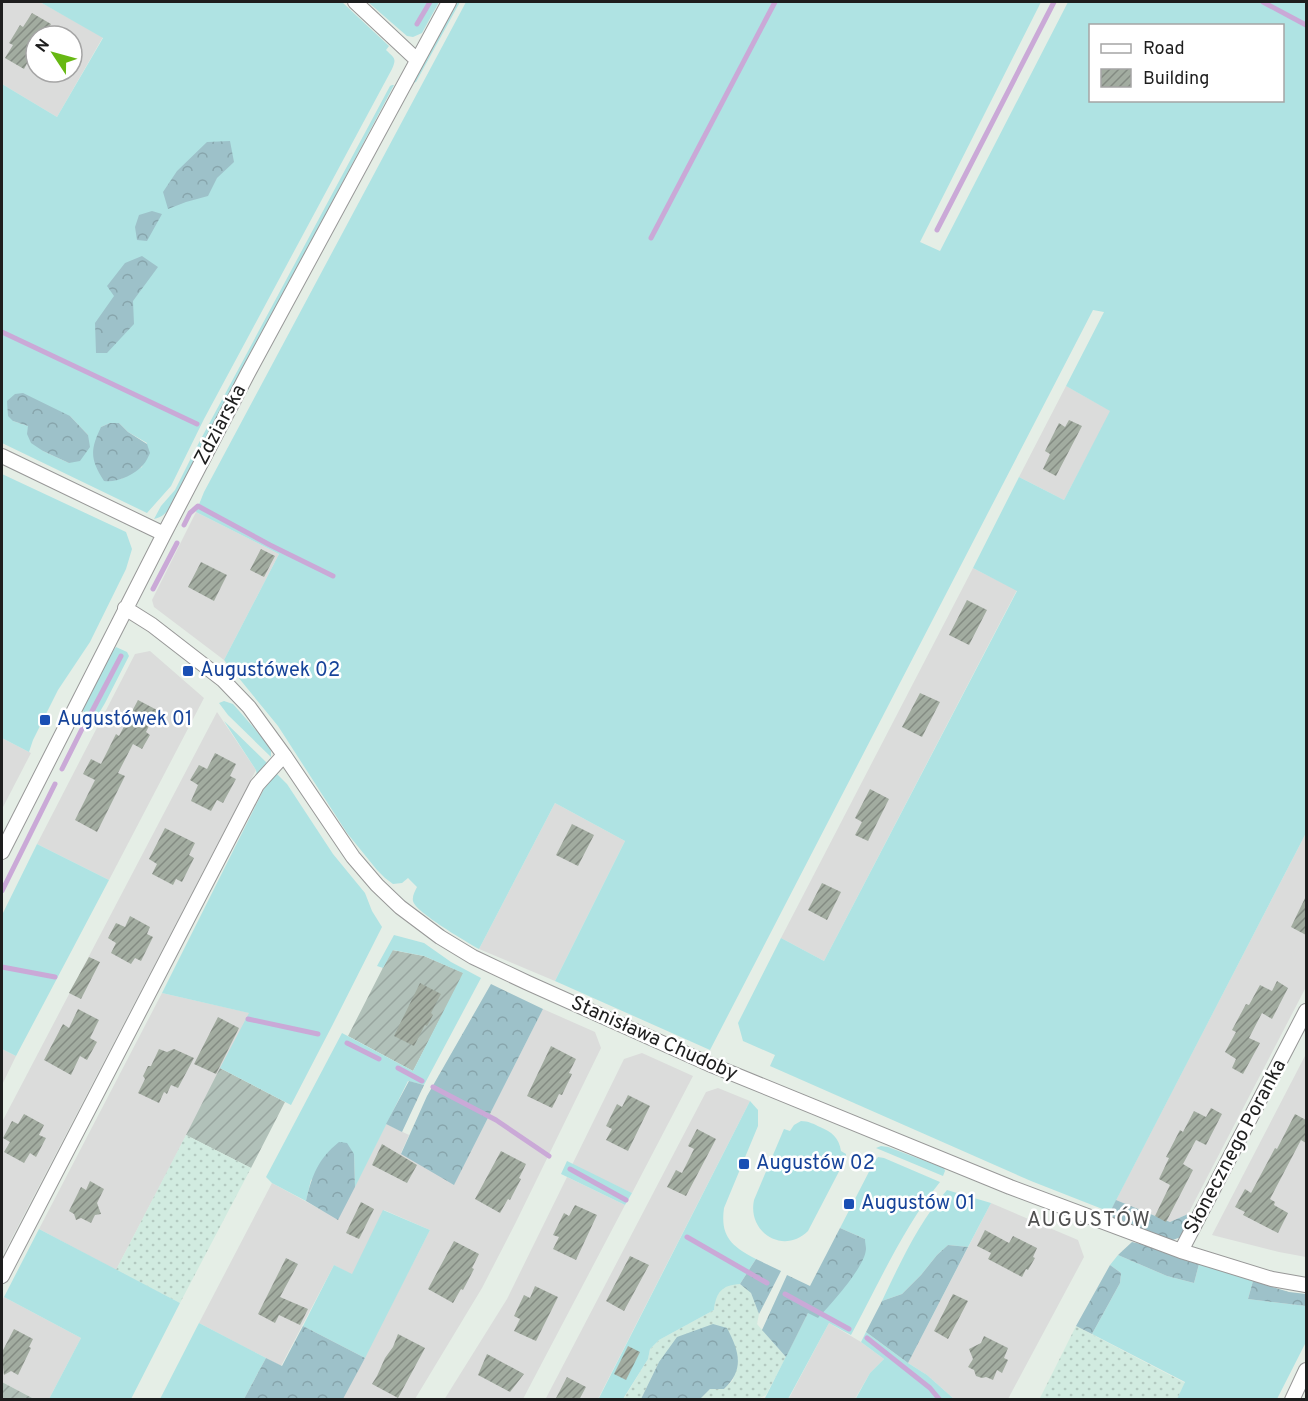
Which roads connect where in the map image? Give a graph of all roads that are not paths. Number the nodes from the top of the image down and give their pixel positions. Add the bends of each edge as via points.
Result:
1 (355, 2) edge
2 (448, 2) edge
3 (417, 60) junction
4 (2, 456) edge
5 (164, 534) junction
6 (125, 608) junction
7 (284, 755) junction
8 (2, 852) edge
9 (1306, 1011) edge
10 (1181, 1251) junction
11 (2, 1276) edge
12 (1306, 1285) edge
13 (1306, 1370) edge
14 (1292, 1400) edge

1 - 3 street
2 - 3 street, Zdziarska
3 - 5 street, Zdziarska
4 - 5 street
5 - 6 street, Zdziarska
6 - 7 street, Stanisława Chudoby via 223,680 249,707
6 - 8 street, Zdziarska
7 - 10 street, Stanisława Chudoby via 376,885 440,937 473,957 709,1064 941,1160
7 - 11 street via 257,785
9 - 10 street, Słonecznego Poranka
10 - 12 street, Stanisława Chudoby via 1272,1280
13 - 14 street

